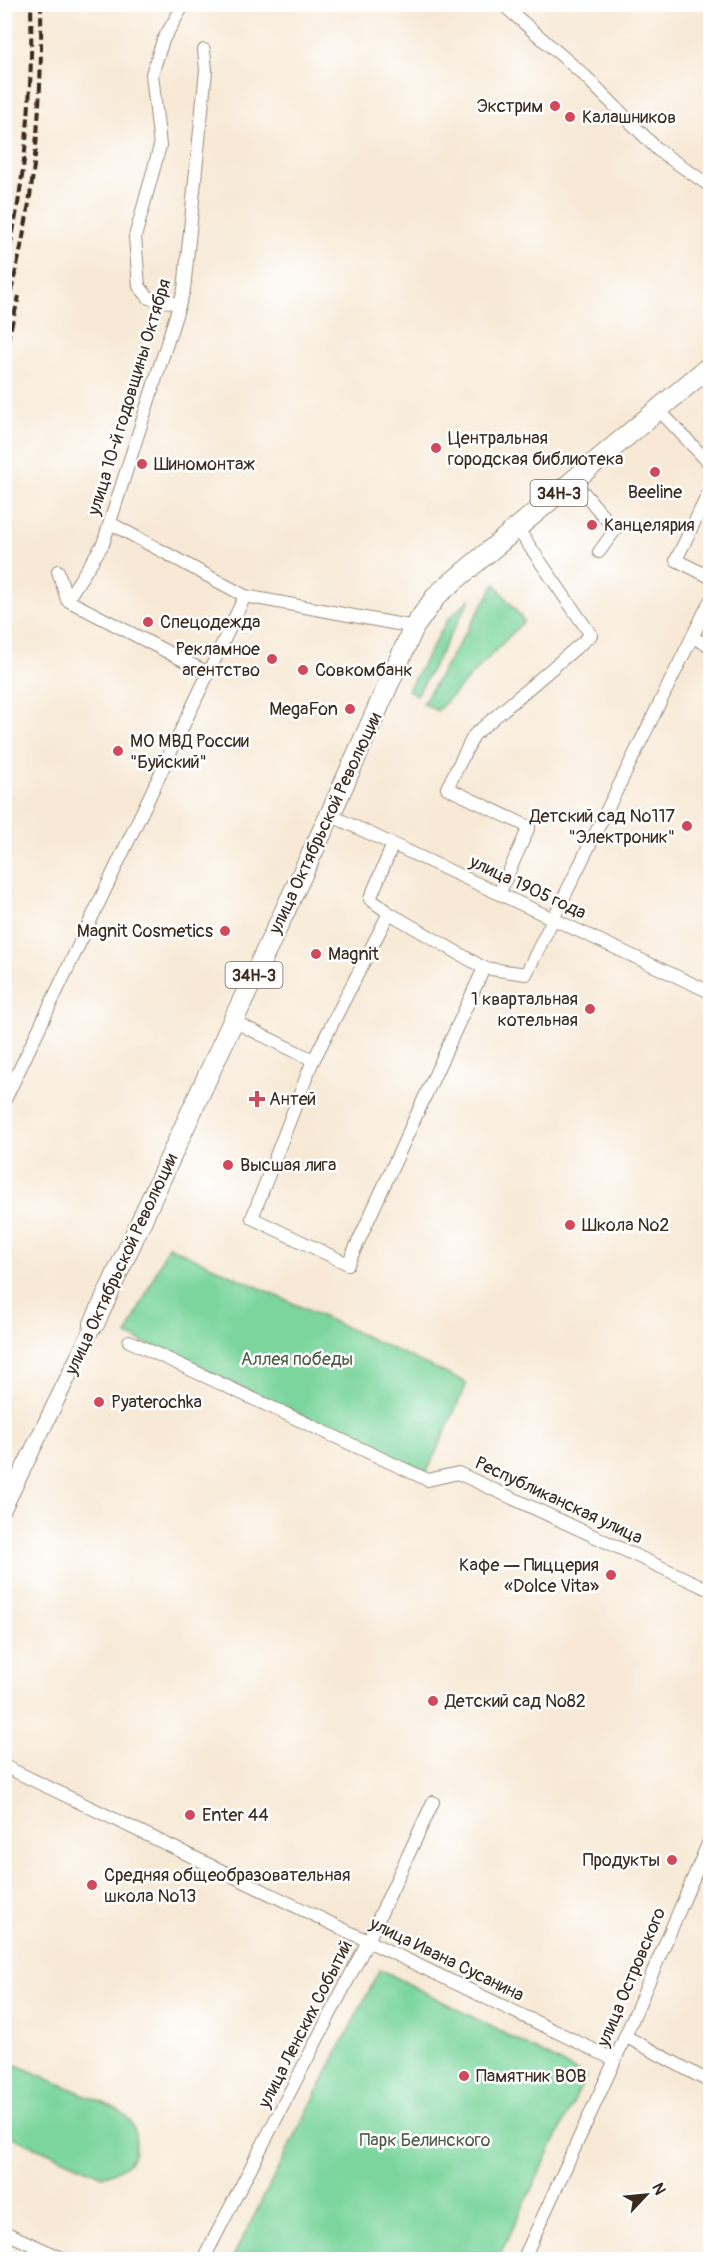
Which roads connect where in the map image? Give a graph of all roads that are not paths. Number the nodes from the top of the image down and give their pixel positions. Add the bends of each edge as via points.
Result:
1 (199, 4) edge
2 (502, 4) edge
3 (204, 50) dead end
4 (711, 186) edge
5 (179, 304) junction
6 (711, 366) edge
7 (658, 410) junction
8 (711, 464) edge
9 (574, 481) junction
10 (711, 490) edge
11 (110, 523) junction
12 (517, 528) junction
13 (599, 552) dead end
14 (58, 572) dead end
15 (711, 577) edge
16 (245, 596) junction
17 (67, 600) junction
18 (711, 601) edge
19 (414, 627) junction
20 (694, 638) junction
21 (711, 646) edge
22 (208, 672) junction
23 (330, 815) junction
24 (393, 844) junction
25 (500, 894) junction
26 (389, 913) junction
27 (554, 919) junction
28 (484, 968) junction
29 (711, 992) edge
30 (233, 1022) junction
31 (312, 1063) junction
32 (4, 1102) edge
33 (94, 1324) joint
34 (129, 1341) dead end
35 (4, 1508) edge
36 (711, 1590) edge
37 (4, 1766) edge
38 (433, 1802) dead end
39 (711, 1839) edge
40 (368, 1941) junction
41 (625, 2037) junction
42 (615, 2060) junction
43 (711, 2082) edge
44 (4, 2232) edge
45 (66, 2259) edge
46 (203, 2259) edge
47 (523, 2259) edge

1 - 5 street via 183,6 163,40 152,74 160,146 135,237 139,286 149,298
2 - 4 street via 585,75 658,150
3 - 5 street, улица 10-й годовщины Октября via 204,93 184,290
5 - 11 street, улица 10-й годовщины Октября
6 - 7 main road, улица Октябрьской Революции / 34Н-3
7 - 8 street
7 - 9 main road, улица Октябрьской Революции / 34Н-3
9 - 12 main road, улица Октябрьской Революции / 34Н-3
9 - 13 street via 615,530
10 - 15 street via 676,560
11 - 16 street
11 - 17 street, улица 10-й годовщины Октября via 103,544
12 - 19 main road, улица Октябрьской Революции / 34Н-3 via 437,595
12 - 25 street via 591,635 474,735 447,788 529,827
14 - 17 street
16 - 19 street
16 - 22 street
17 - 22 street
18 - 20 street
19 - 23 main road, улица Октябрьской Революции / 34Н-3
20 - 21 street
20 - 27 street
22 - 32 street
23 - 24 street, улица 1905 года
23 - 30 main road, улица Октябрьской Революции / 34Н-3
24 - 25 street, улица 1905 года
24 - 26 street via 370,900
25 - 27 street, улица 1905 года
26 - 28 street
26 - 31 street
27 - 28 street via 526,974
27 - 29 street, улица 1905 года
28 - 31 street via 348,1264 252,1218
30 - 31 street via 314,1060
30 - 33 main road, улица Октябрьской Революции / 34Н-3
33 - 35 street, улица Октябрьской Революции / 34Н-3
34 - 36 street, Республиканская улица via 428,1480 458,1473
37 - 40 street, улица Ивана Сусанина
38 - 40 street, улица Ленских Событий
39 - 41 street, улица Островского
40 - 42 street, улица Ивана Сусанина
40 - 46 street, улица Ленских Событий
41 - 42 street, улица Островского
41 - 43 street
42 - 47 street, улица Островского
44 - 45 street

